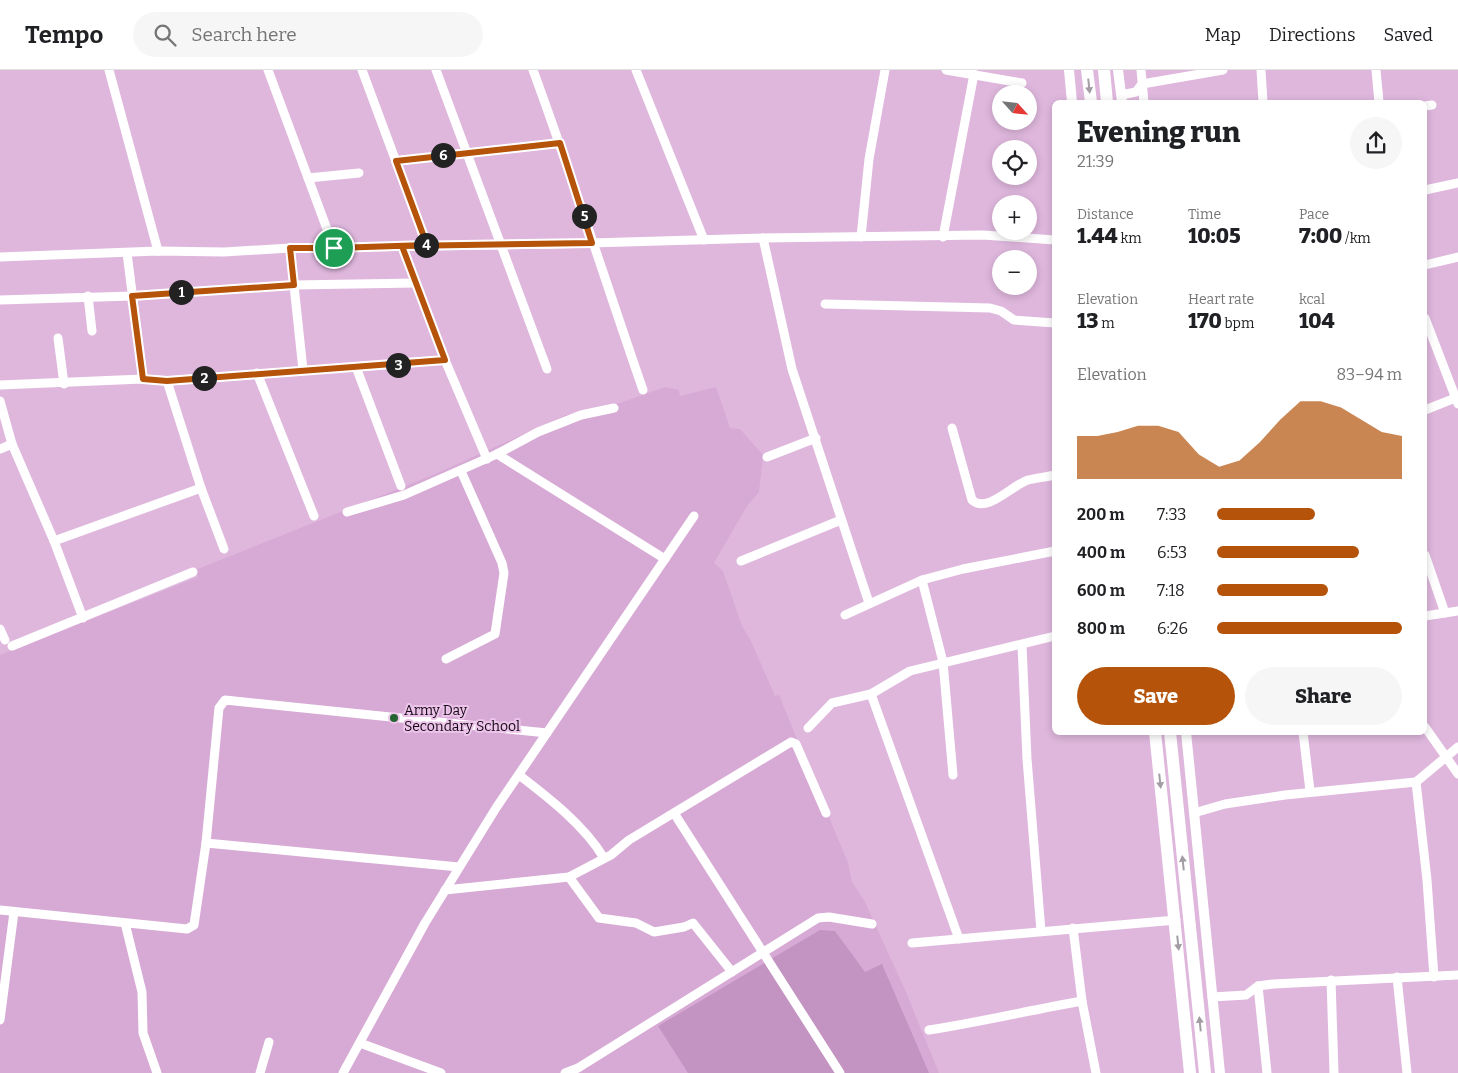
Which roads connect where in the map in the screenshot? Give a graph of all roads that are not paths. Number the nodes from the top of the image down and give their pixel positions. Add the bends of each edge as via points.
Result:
1 (110, 70) edge
2 (268, 70) edge
3 (362, 70) edge
4 (436, 70) edge
5 (533, 70) edge
6 (636, 70) edge
7 (885, 70) edge
8 (946, 70) edge
9 (1069, 70) edge
10 (1087, 70) edge
11 (1104, 70) edge
12 (1118, 70) edge
13 (1141, 70) edge
14 (1223, 70) edge
15 (1260, 70) edge
16 (1376, 70) edge
17 (974, 74) junction
18 (1022, 82) dead end
19 (1142, 84) junction
20 (1121, 99) edge
21 (1072, 100) edge
22 (1091, 100) edge
23 (1107, 100) edge
24 (1144, 100) edge
25 (1263, 100) edge
26 (1379, 100) edge
27 (560, 143) junction
28 (467, 152) junction
29 (396, 161) junction
30 (360, 172) dead end
31 (308, 178) junction
32 (1458, 183) edge
33 (1427, 190) edge
34 (943, 236) junction
35 (861, 237) junction
36 (763, 238) junction
37 (704, 240) junction
38 (1052, 240) edge
39 (592, 243) junction
40 (500, 244) junction
41 (427, 245) junction
42 (402, 246) junction
43 (290, 248) junction
44 (334, 248) junction
45 (158, 251) junction
46 (127, 253) junction
47 (1458, 257) edge
48 (0, 258) edge
49 (1427, 265) edge
50 (416, 283) junction
51 (294, 285) junction
52 (88, 296) junction
53 (132, 296) junction
54 (0, 300) edge
55 (825, 304) dead end
56 (1052, 323) edge
57 (1427, 323) edge
58 (92, 331) dead end
59 (58, 338) dead end
60 (445, 360) junction
61 (356, 367) junction
62 (547, 369) dead end
63 (302, 370) junction
64 (257, 373) junction
65 (143, 379) junction
66 (167, 381) junction
67 (64, 384) junction
68 (0, 385) edge
69 (643, 390) dead end
70 (1457, 400) edge
71 (0, 401) edge
72 (614, 408) dead end
73 (1427, 409) edge
74 (952, 428) dead end
75 (816, 438) junction
76 (12, 444) junction
77 (0, 449) edge
78 (497, 454) junction
79 (767, 457) dead end
80 (487, 459) junction
81 (461, 471) junction
82 (1052, 476) edge
83 (402, 486) dead end
84 (201, 488) junction
85 (347, 512) dead end
86 (314, 516) dead end
87 (694, 516) dead end
88 (841, 520) junction
89 (54, 541) junction
90 (224, 550) dead end
91 (1052, 552) edge
92 (664, 559) junction
93 (1427, 560) edge
94 (741, 561) dead end
95 (193, 572) dead end
96 (922, 580) junction
97 (869, 603) junction
98 (1458, 611) edge
99 (1445, 613) junction
100 (845, 615) dead end
101 (1427, 616) edge
102 (83, 618) junction
103 (0, 629) edge
104 (1052, 637) edge
105 (1022, 645) junction
106 (446, 659) dead end
107 (943, 662) junction
108 (871, 694) junction
109 (808, 728) dead end
110 (1427, 730) edge
111 (547, 732) junction
112 (1155, 735) edge
113 (1170, 735) edge
114 (1186, 735) edge
115 (1303, 735) edge
116 (1458, 747) edge
117 (1447, 756) junction
118 (519, 774) junction
119 (1458, 774) edge
120 (953, 775) dead end
121 (1416, 782) junction
122 (1310, 791) junction
123 (674, 813) junction
124 (826, 813) dead end
125 (1194, 813) junction
126 (206, 843) junction
127 (604, 858) junction
128 (459, 867) junction
129 (568, 877) junction
130 (446, 890) junction
131 (0, 910) edge
132 (14, 912) junction
133 (1176, 920) junction
134 (125, 923) junction
135 (872, 924) dead end
136 (1073, 928) junction
137 (1041, 931) junction
138 (960, 939) junction
139 (912, 943) dead end
140 (762, 953) junction
141 (732, 972) junction
142 (1458, 975) edge
143 (1434, 977) junction
144 (1397, 978) junction
145 (1331, 980) junction
146 (1258, 986) junction
147 (1212, 997) junction
148 (1082, 1001) junction
149 (0, 1020) edge
150 (929, 1030) dead end
151 (269, 1042) dead end
152 (360, 1043) junction
153 (157, 1073) edge
154 (260, 1073) edge
155 (343, 1073) edge
156 (441, 1073) edge
157 (565, 1073) edge
158 (840, 1073) edge
159 (1096, 1073) edge
160 (1190, 1073) edge
161 (1205, 1073) edge
162 (1220, 1073) edge
163 (1267, 1073) edge
164 (1334, 1073) edge
165 (1407, 1073) edge

1 - 45 street
2 - 31 street
3 - 29 street
4 - 28 street
5 - 27 street
6 - 37 street
7 - 35 street via 869,159
8 - 17 street
9 - 21 main road
10 -> 22 highway
11 - 23 highway
12 - 20 main road
13 - 19 street
14 - 19 street
15 - 25 street
16 - 26 street
17 - 18 street
17 - 34 street
19 - 20 street via 1136,92
19 - 24 street
27 - 28 street
27 - 39 street
28 - 29 street
28 - 40 street
29 - 41 street
30 - 31 street
31 - 44 street
32 - 33 street
34 - 35 street
34 - 38 street
35 - 36 street
36 - 37 street
36 - 75 street via 792,370
37 - 39 street
39 - 40 street
39 - 69 street
40 - 41 street
40 - 62 street
41 - 42 street
42 - 44 street
42 - 50 street
43 - 44 street
43 - 45 street
43 - 51 street
45 - 46 street
46 - 48 street
46 - 53 street
47 - 49 street
50 - 51 street
50 - 60 street
51 - 53 street
51 - 63 street
52 - 53 street
52 - 54 street
52 - 58 street
53 - 65 street
55 - 56 street via 990,308 1001,310 1014,320
57 - 70 street
59 - 67 street
60 - 61 street
60 - 80 street
61 - 63 street
61 - 83 street
63 - 64 street
64 - 66 street
64 - 86 street
65 - 66 street
65 - 67 street
66 - 84 street
67 - 68 street
70 - 73 street
71 - 76 street
72 - 78 street via 581,415 538,432
74 - 82 street via 972,500 976,504 989,502 1027,480
75 - 79 street
75 - 88 street
76 - 77 street
76 - 89 street
78 - 80 street
78 - 92 street
80 - 81 street
81 - 85 street via 404,495
81 - 106 street via 504,573 495,634
84 - 89 street
84 - 90 street
87 - 92 street
88 - 94 street
88 - 97 street
89 - 102 street
91 - 96 street
92 - 111 street
93 - 99 street
95 - 102 street
96 - 97 street
96 - 107 street
97 - 100 street
98 - 99 street
99 - 101 street
102 - 103 street via 8,643
104 - 105 street
105 - 107 street
105 - 137 street via 1027,759
107 - 108 street via 910,671
107 - 120 street
108 - 109 street via 832,703
108 - 138 street
110 - 117 street
111 - 118 street
111 - 126 street via 225,700 219,708
112 -> 133 highway
161 -> 113 highway
114 - 125 main road
115 - 122 street
116 - 117 street
117 - 119 street
117 - 121 street
118 - 127 street via 595,843
118 - 128 street
121 - 122 street
121 - 143 street
122 - 125 street via 1224,804
123 - 124 street via 794,742
123 - 127 street
123 - 140 street
125 - 147 main road
126 - 128 street
126 - 134 street via 194,925 187,929
127 - 129 street
128 - 130 street
129 - 130 street
129 - 141 street via 599,918 636,923 654,932 684,928 693,923
130 - 152 street
131 - 132 street
132 - 134 street
132 - 149 street
133 - 136 street
133 -> 160 highway
134 - 153 street via 142,992 143,1033
135 - 140 street via 818,918
136 - 137 street
136 - 148 street
137 - 138 street
138 - 139 street
140 - 141 street
140 - 158 street
141 - 157 street
142 - 143 street
143 - 144 street
144 - 145 street
144 - 165 street
145 - 146 street
145 - 164 street
146 - 147 street via 1246,995
146 - 163 street
147 - 162 main road
148 - 150 street
148 - 159 street
151 - 154 street
152 - 155 street
152 - 156 street

